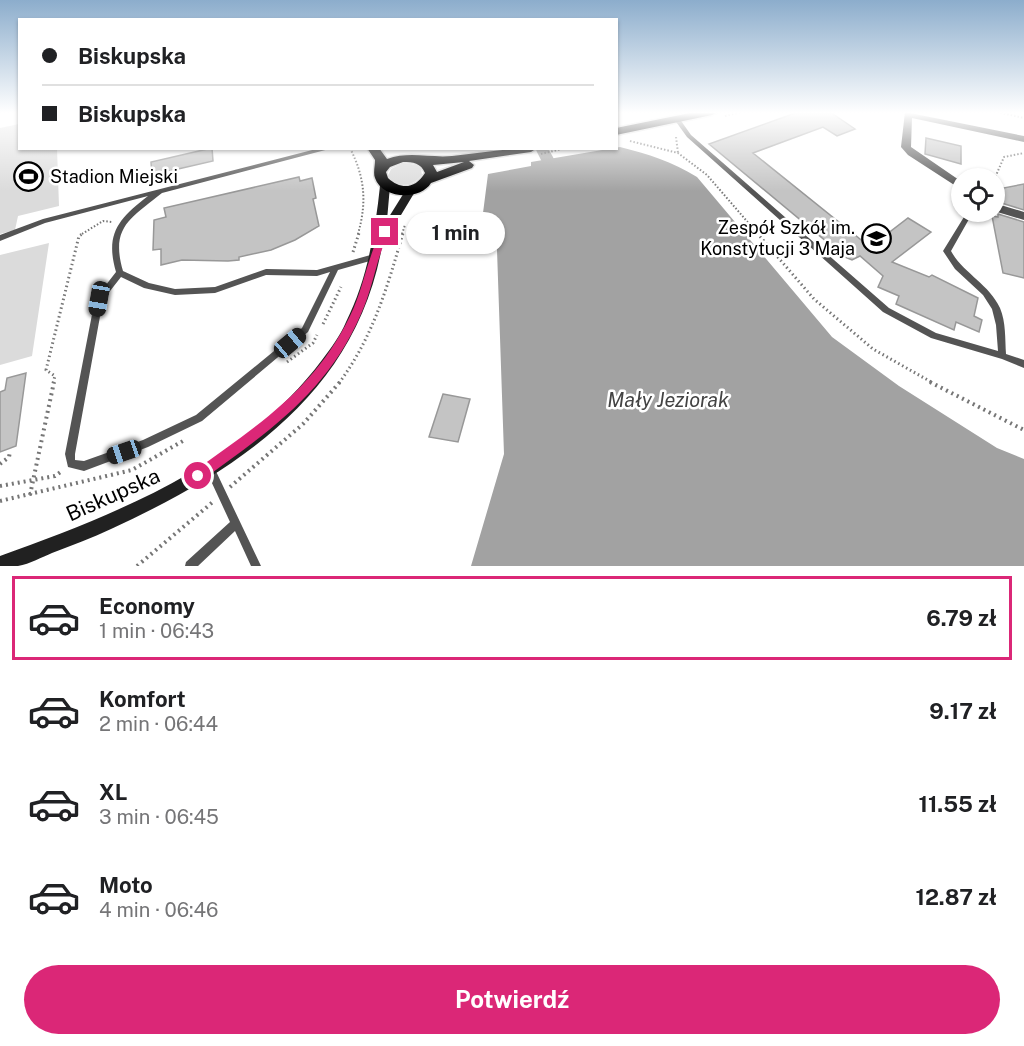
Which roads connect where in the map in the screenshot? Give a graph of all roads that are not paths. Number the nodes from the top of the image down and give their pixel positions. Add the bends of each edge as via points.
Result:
1 (692, 138) edge
2 (907, 138) edge
3 (322, 150) edge
4 (374, 150) edge
5 (394, 150) edge
6 (526, 150) edge
7 (407, 158) junction
8 (422, 161) junction
9 (381, 169) junction
10 (428, 180) junction
11 (951, 180) edge
12 (385, 186) junction
13 (411, 190) junction
14 (159, 192) junction
15 (1005, 210) edge
16 (1024, 216) edge
17 (964, 222) edge
18 (0, 238) edge
19 (375, 253) junction
20 (339, 268) junction
21 (120, 273) junction
22 (1002, 356) junction
23 (1024, 364) edge
24 (210, 468) junction
25 (236, 524) junction
26 (0, 564) edge
27 (190, 566) edge
28 (256, 566) edge

1 - 22 lane via 886,310 934,336
2 - 11 street via 906,147 911,153
3 - 14 lane
4 - 9 main road
5 - 7 main road
6 - 8 main road
6 - 10 main road via 440,173
7 - 8 main road
7 - 9 main road via 392,161
8 - 10 main road via 430,169
9 - 12 main road via 380,180
10 - 13 main road
12 - 13 main road
12 - 19 street, Biskupska
13 - 19 street, Biskupska
14 - 18 lane via 43,221
14 - 21 lane via 122,223 113,241
15 - 16 street
17 - 22 lane via 947,250 960,272 985,292 995,306
19 - 20 lane
19 - 24 street, Biskupska via 357,312 323,370 275,420
20 - 21 lane via 317,273 266,272 215,290 175,292 147,286
20 - 21 lane via 305,330 199,418 145,444 84,466 71,464 99,299
22 - 23 lane
24 - 25 lane
24 - 26 street, Biskupska via 123,516
25 - 27 lane
25 - 28 lane

